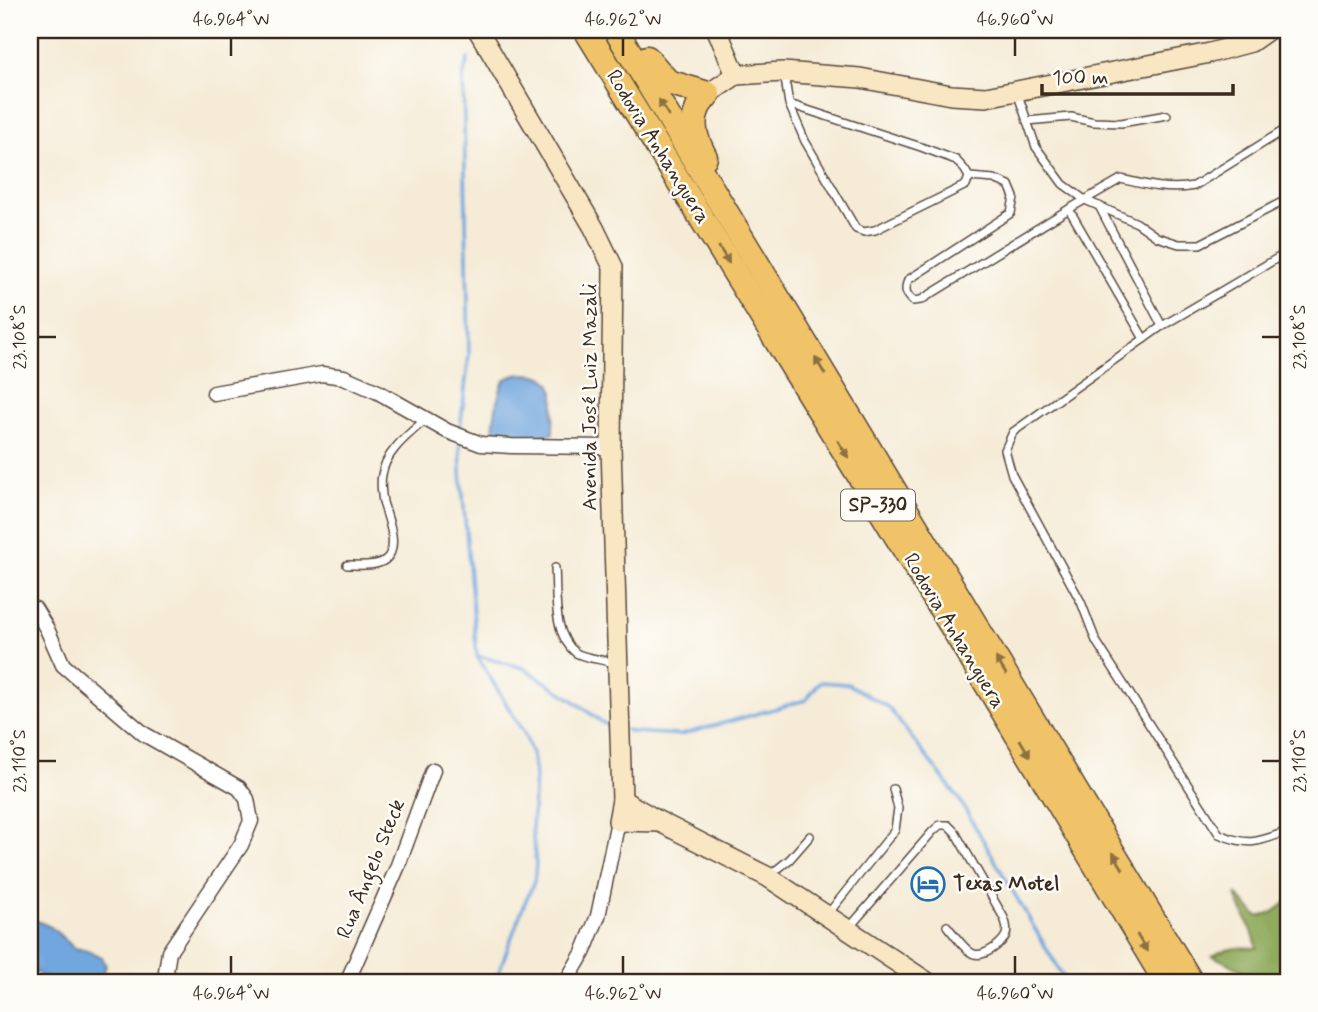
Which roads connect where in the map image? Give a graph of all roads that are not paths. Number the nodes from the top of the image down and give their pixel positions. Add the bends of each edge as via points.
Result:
1 (478, 30) edge
2 (586, 30) edge
3 (617, 30) edge
4 (625, 30) edge
5 (718, 30) edge
6 (1268, 30) edge
7 (783, 72) junction
8 (736, 75) junction
9 (1017, 91) junction
10 (708, 94) junction
11 (789, 104) junction
12 (1167, 115) dead end
13 (1027, 121) junction
14 (1286, 129) dead end
15 (969, 177) junction
16 (1288, 199) edge
17 (1085, 200) junction
18 (1099, 206) junction
19 (1069, 209) junction
20 (740, 233) junction
21 (1281, 256) dead end
22 (1162, 327) junction
23 (1144, 339) junction
24 (214, 393) dead end
25 (426, 419) junction
26 (611, 447) junction
27 (347, 565) dead end
28 (555, 568) dead end
29 (30, 608) edge
30 (619, 664) junction
31 (433, 770) dead end
32 (893, 789) dead end
33 (622, 800) junction
34 (618, 821) junction
35 (660, 822) junction
36 (1288, 831) edge
37 (810, 836) dead end
38 (768, 877) junction
39 (827, 916) junction
40 (947, 926) dead end
41 (848, 930) junction
42 (171, 982) edge
43 (347, 982) edge
44 (566, 982) edge
45 (927, 982) edge
46 (1166, 982) edge
47 (1191, 982) edge

1 - 26 main road, Avenida José Luiz Mazali via 613,267
2 -> 46 highway, Rodovia Anhanguera / SP-330
20 -> 3 highway, Rodovia Anhanguera / SP-330
4 - 10 highway via 668,82
5 - 8 main road
6 - 9 main road via 1251,42 1210,53
7 - 8 main road
7 - 9 main road via 860,78 951,95 986,97
7 - 11 lane
8 - 10 main road
9 - 13 lane
10 - 20 highway via 698,108 696,139
11 - 15 lane via 956,160
11 - 15 lane via 856,229 875,230 966,185
12 - 13 lane via 1121,123 1071,117
13 - 17 lane via 1036,147 1063,184
14 - 17 lane via 1194,186 1159,188 1121,179
15 - 19 lane via 1009,185 1014,197 1011,213 908,280 905,288 914,301
16 - 18 lane via 1200,244 1157,237
17 - 18 lane
17 - 19 lane
18 - 22 lane
19 - 23 lane
47 -> 20 highway, Rodovia Anhanguera / SP-330
21 - 22 lane
22 - 23 lane
23 - 36 lane via 1013,432 1005,450 1096,641 1219,834 1258,842
24 - 25 street via 322,374 344,377
25 - 26 street via 481,444
25 - 27 lane via 389,456 382,474 391,553 375,564
26 - 30 main road, Avenida José Luiz Mazali
28 - 30 lane via 562,636 578,654
29 - 42 street via 47,629 63,665 144,734 239,788 247,799 251,821 241,845 169,952 166,971
30 - 33 main road, Avenida José Luiz Mazali
31 - 43 street, Rua Ângelo Steck
32 - 39 lane via 898,808 895,830
33 - 34 main road, Avenida José Luiz Mazali
33 - 35 main road
34 - 35 main road
34 - 44 street via 598,916
35 - 38 main road
37 - 38 lane
38 - 39 main road
39 - 41 main road
40 - 41 lane via 978,955 1000,942 1007,928 955,832 940,825
41 - 45 main road

